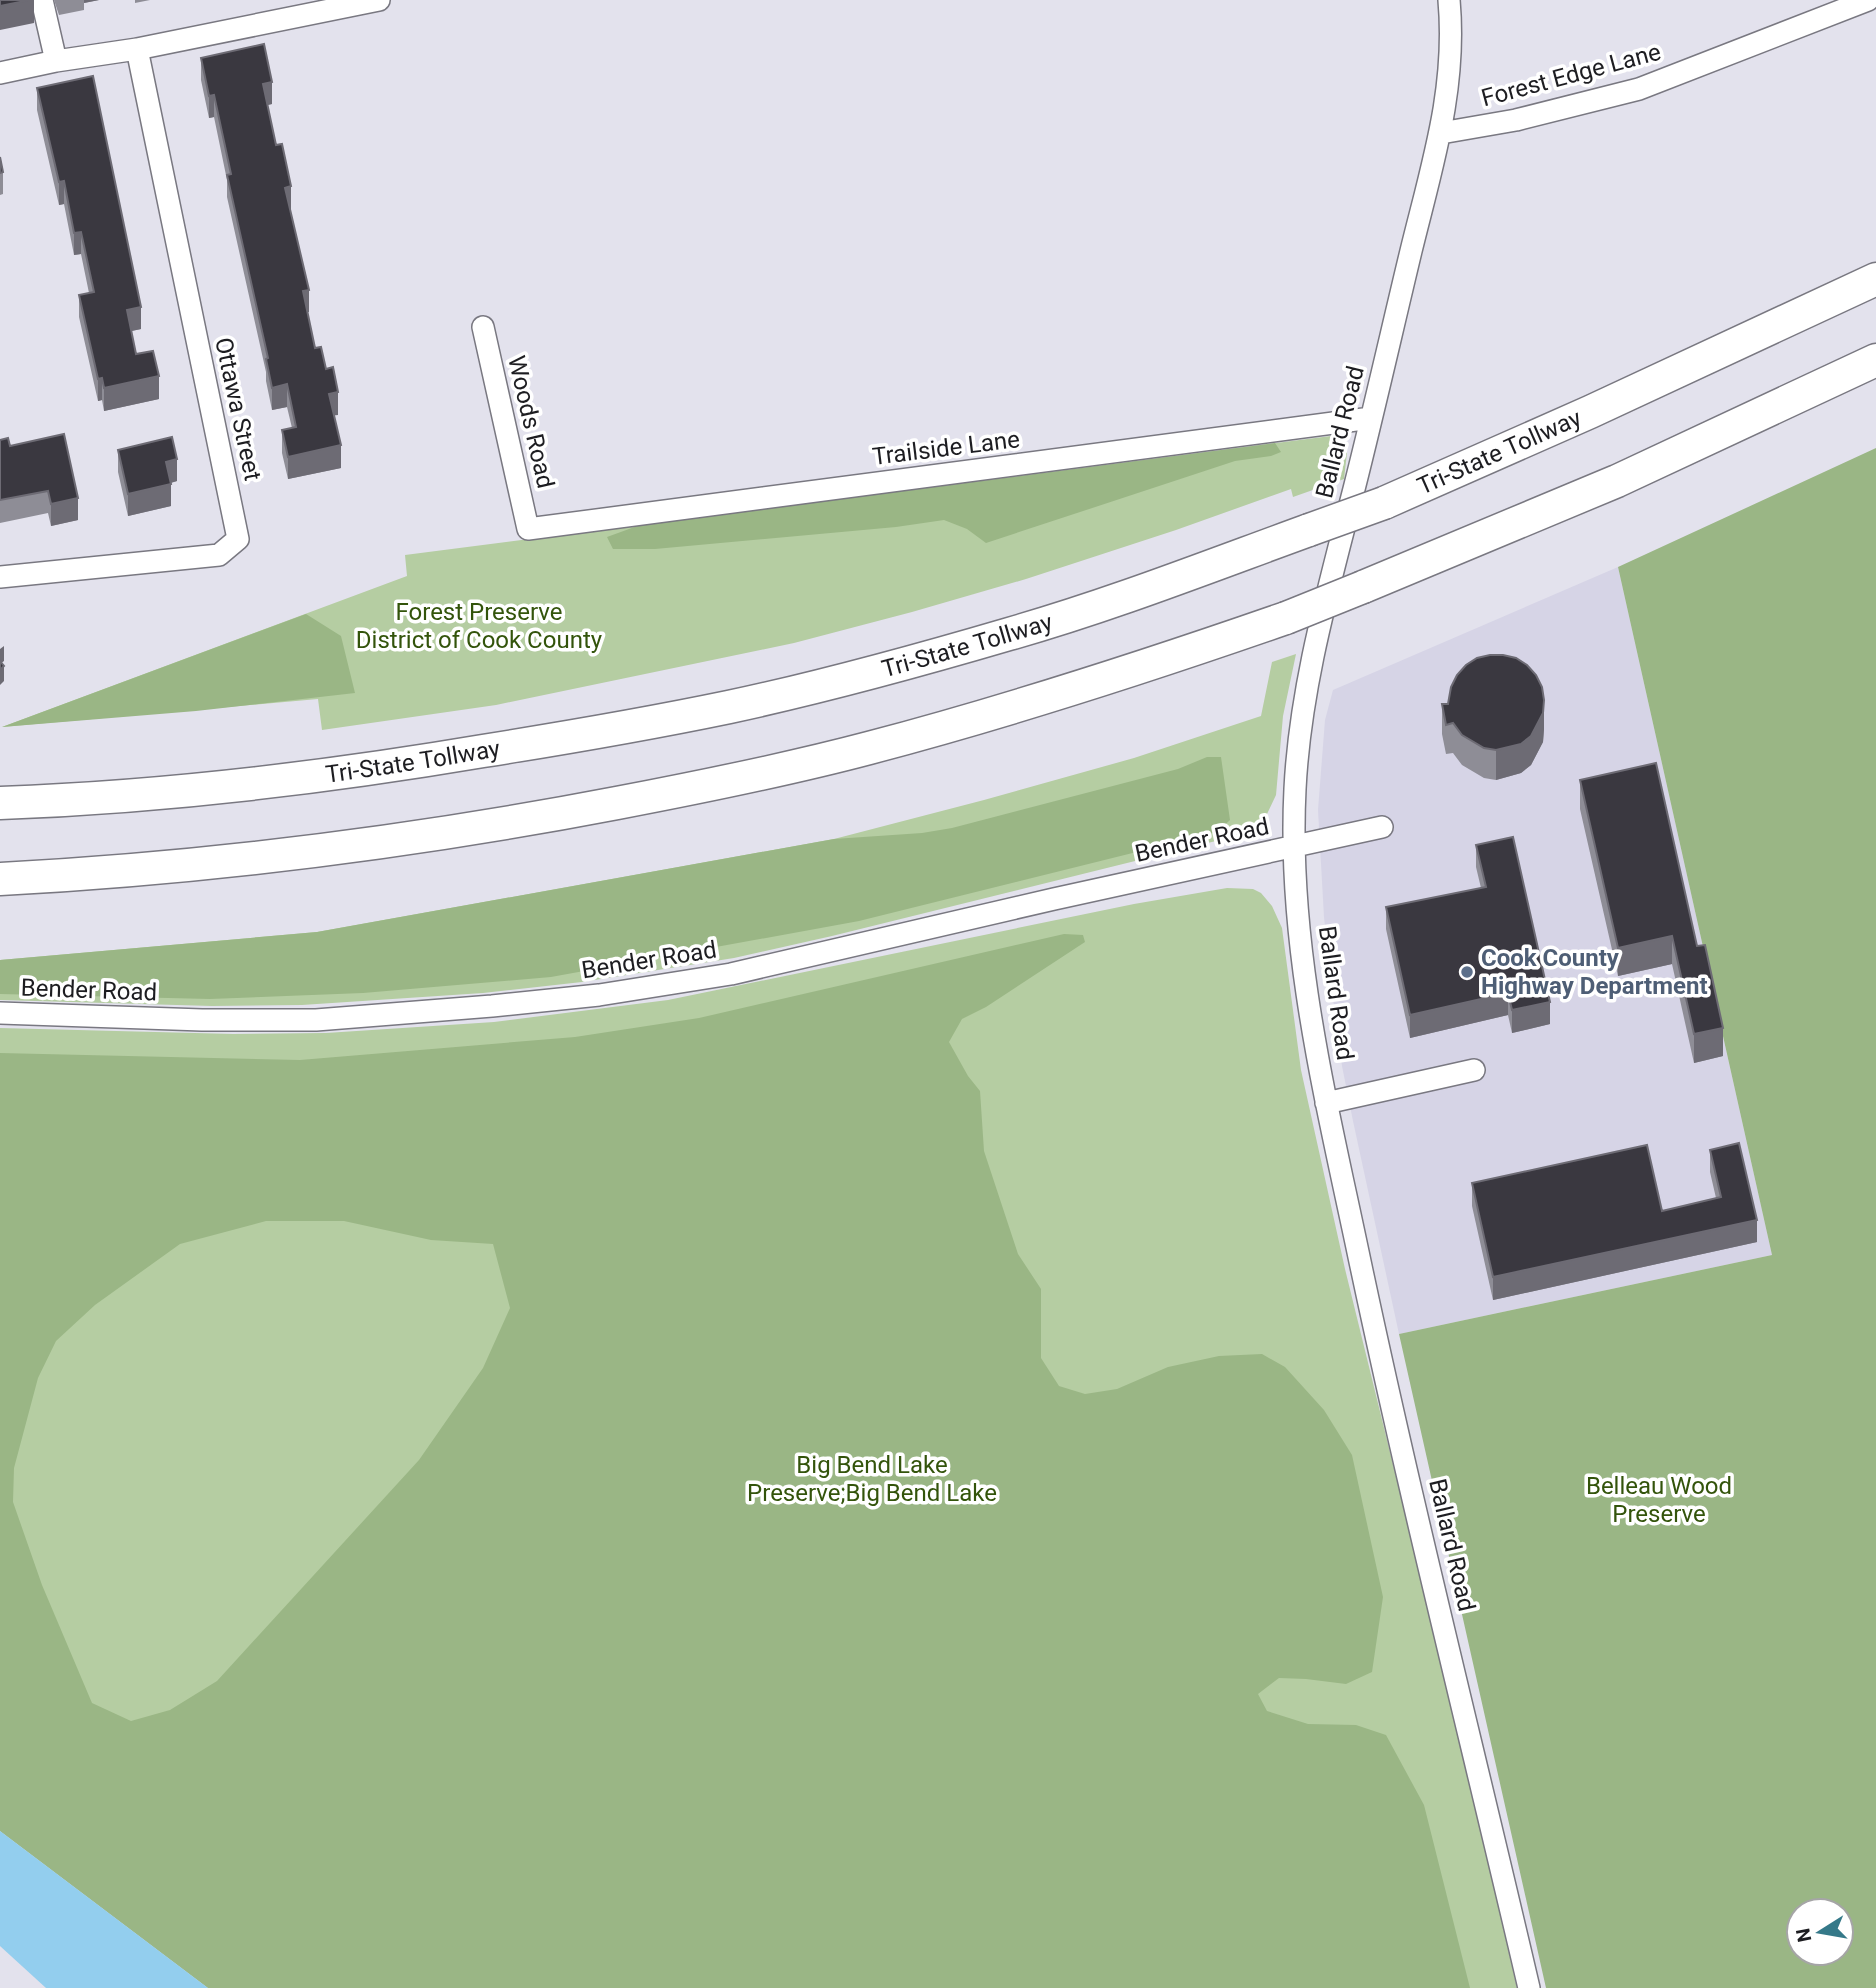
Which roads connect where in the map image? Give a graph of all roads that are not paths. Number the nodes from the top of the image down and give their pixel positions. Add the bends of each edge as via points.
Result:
1 (43, 0) edge
2 (379, 0) edge
3 (1449, 0) edge
4 (1868, 0) edge
5 (285, 9) edge
6 (137, 49) junction
7 (56, 61) junction
8 (0, 73) edge
9 (1441, 133) junction
10 (1876, 279) edge
11 (483, 327) dead end
12 (1876, 360) edge
13 (1371, 418) junction
14 (528, 530) joint
15 (0, 577) edge
16 (0, 803) edge
17 (1382, 827) dead end
18 (1293, 847) junction
19 (0, 879) edge
20 (0, 1013) edge
21 (1474, 1070) dead end
22 (1326, 1103) junction
23 (1530, 1988) edge

1 - 7 street
2 - 5 street
3 - 9 street, Ballard Road via 1453,38
4 - 9 street, Forest Edge Lane via 1639,89 1516,120
5 - 6 street
6 - 7 street
6 - 15 street, Ottawa Street via 238,539 219,555
7 - 8 street
9 - 13 street, Ballard Road
10 - 16 highway, Tri-State Tollway, bridge via 1384,503 1013,633 729,707 575,736 375,769 200,790
11 - 14 street, Woods Road
12 - 19 highway, bridge via 1617,481 1286,618 1038,701 867,749 700,787 473,830 232,861
13 - 14 street, Trailside Lane
13 - 18 street, Ballard Road via 1324,597 1301,726
17 - 18 street, Bender Road
18 - 20 street, Bender Road via 730,974 599,995 316,1020
18 - 22 street, Ballard Road via 1310,1014
21 - 22 street
22 - 23 street, Ballard Road via 1373,1323

